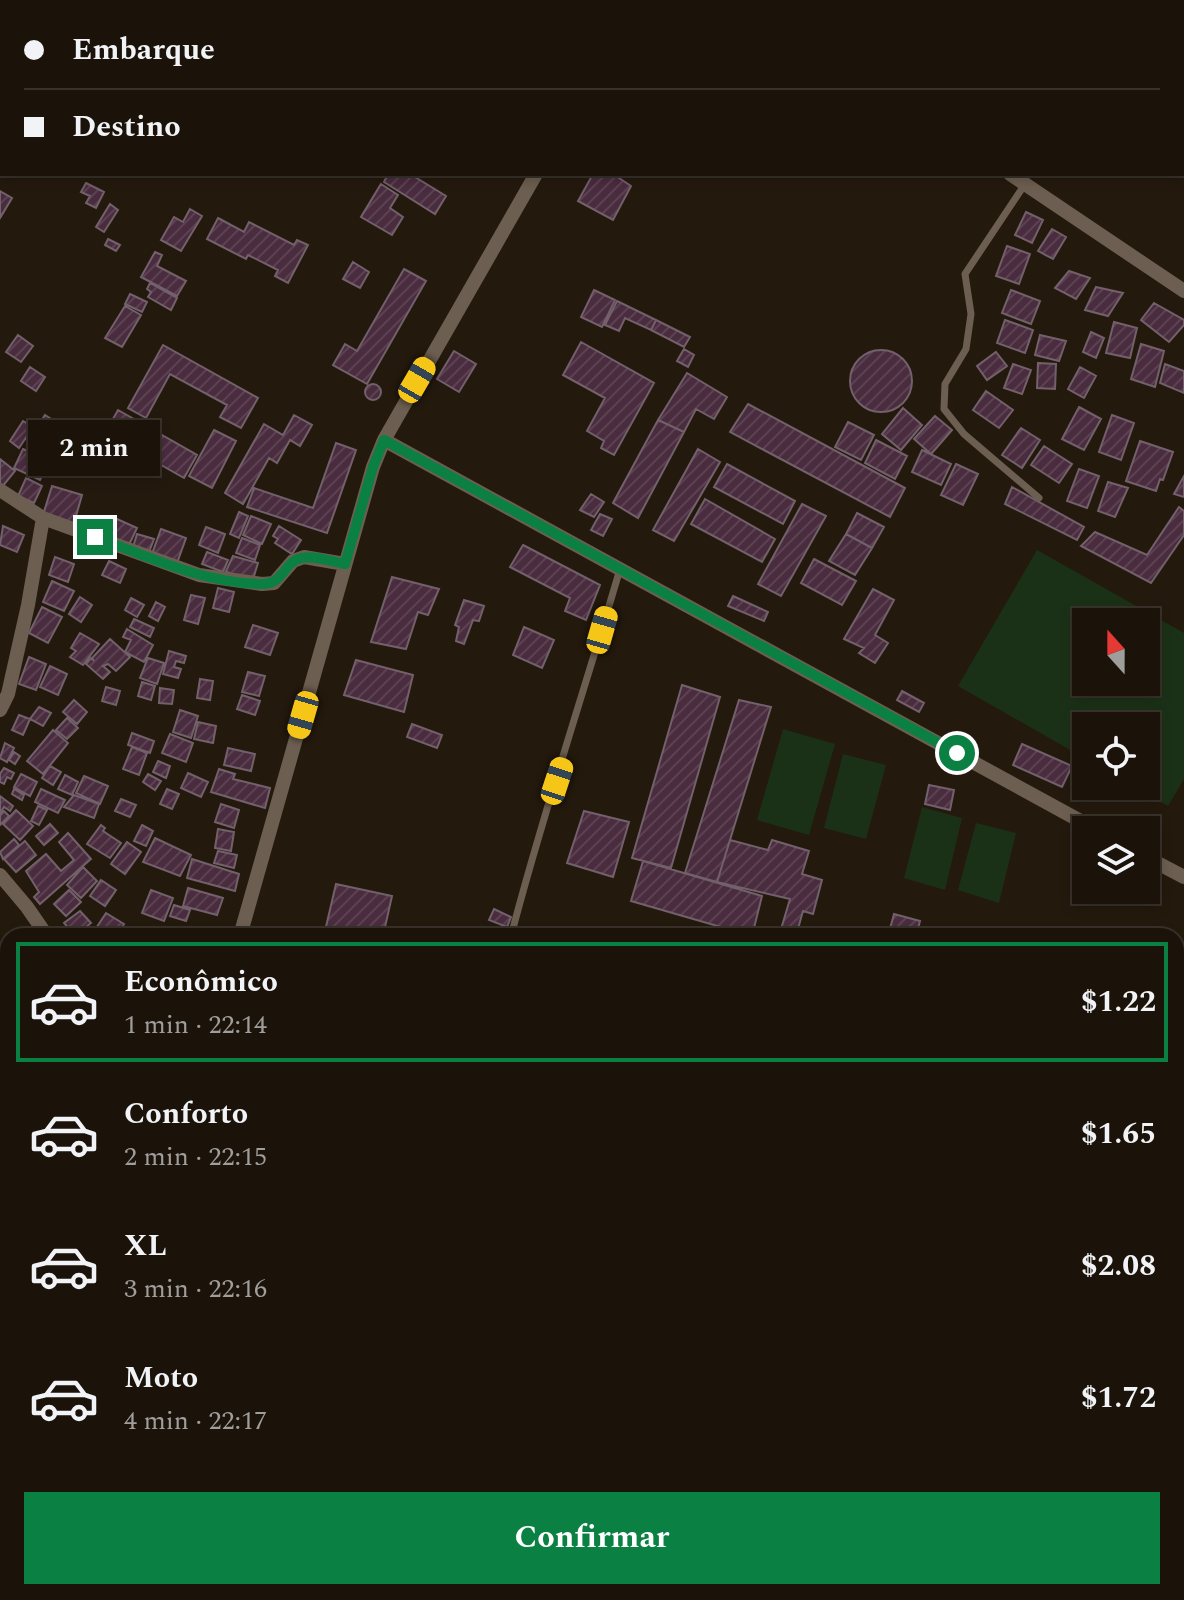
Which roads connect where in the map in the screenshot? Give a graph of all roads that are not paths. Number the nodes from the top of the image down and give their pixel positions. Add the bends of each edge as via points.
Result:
1 (535, 176) edge
2 (1013, 176) edge
3 (1025, 184) junction
4 (1184, 291) edge
5 (384, 440) junction
6 (0, 490) edge
7 (1039, 498) dead end
8 (43, 518) junction
9 (345, 564) junction
10 (620, 569) junction
11 (0, 710) edge
12 (1072, 816) edge
13 (1160, 864) edge
14 (0, 875) edge
15 (1184, 877) edge
16 (41, 928) edge
17 (242, 928) edge
18 (513, 928) edge

1 - 5 street
2 - 3 street
3 - 4 street
3 - 7 lane via 965,274 971,314 966,349 945,384 944,409 964,434
5 - 9 street
5 - 10 street
6 - 8 street
8 - 9 street via 199,575 262,584 274,583 293,561 304,557
8 - 11 street via 28,605
9 - 17 street
10 - 12 street
10 - 18 lane
13 - 15 street
14 - 16 street

